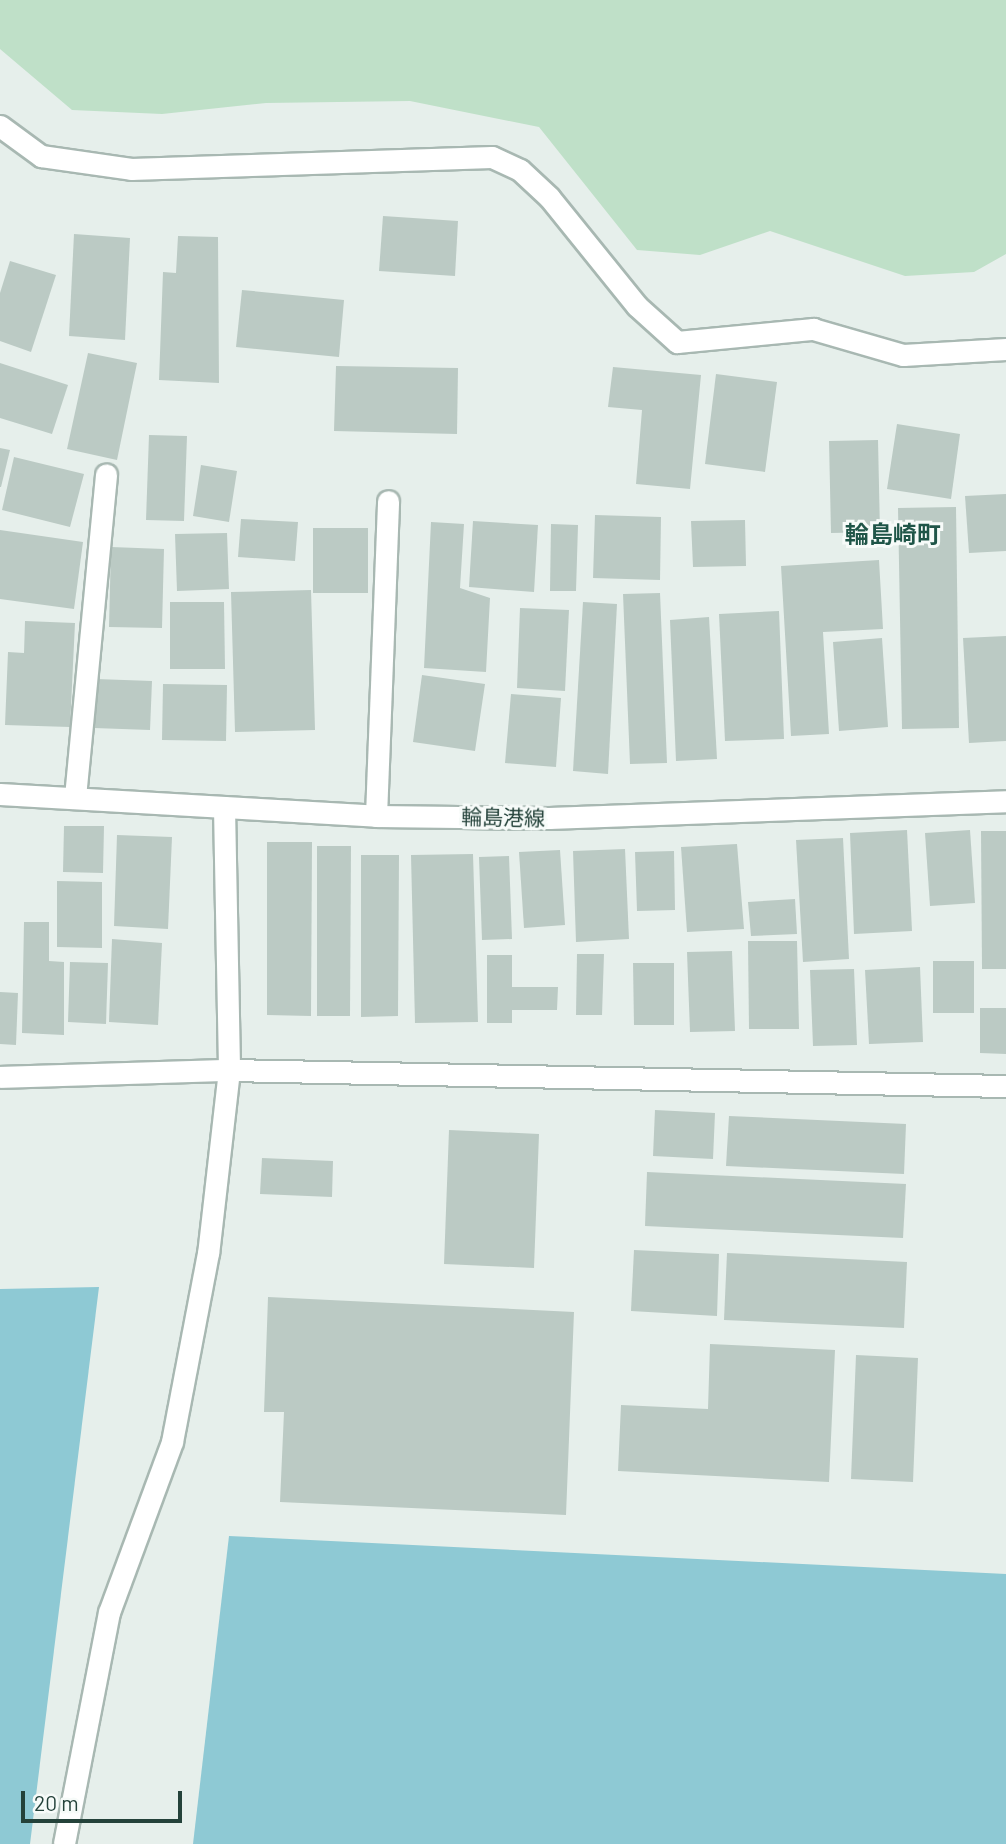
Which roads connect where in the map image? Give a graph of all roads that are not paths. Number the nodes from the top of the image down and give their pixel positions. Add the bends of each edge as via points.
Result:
1 (0, 126) edge
2 (1006, 349) edge
3 (106, 474) dead end
4 (388, 501) dead end
5 (0, 794) edge
6 (75, 797) junction
7 (1006, 801) edge
8 (224, 807) junction
9 (376, 816) junction
10 (229, 1070) junction
11 (0, 1077) edge
12 (1006, 1086) edge
13 (64, 1844) edge

1 - 2 street via 41,156 131,169 492,157 520,170 549,197 636,306 677,342 813,329 903,355
3 - 6 street
4 - 9 street
5 - 6 street, 輪島港線
6 - 8 street, 輪島港線
7 - 9 street, 輪島港線 via 930,800 666,817
8 - 9 street, 輪島港線
8 - 10 street
10 - 11 street
10 - 12 street
10 - 13 street via 208,1253 172,1442 109,1612

